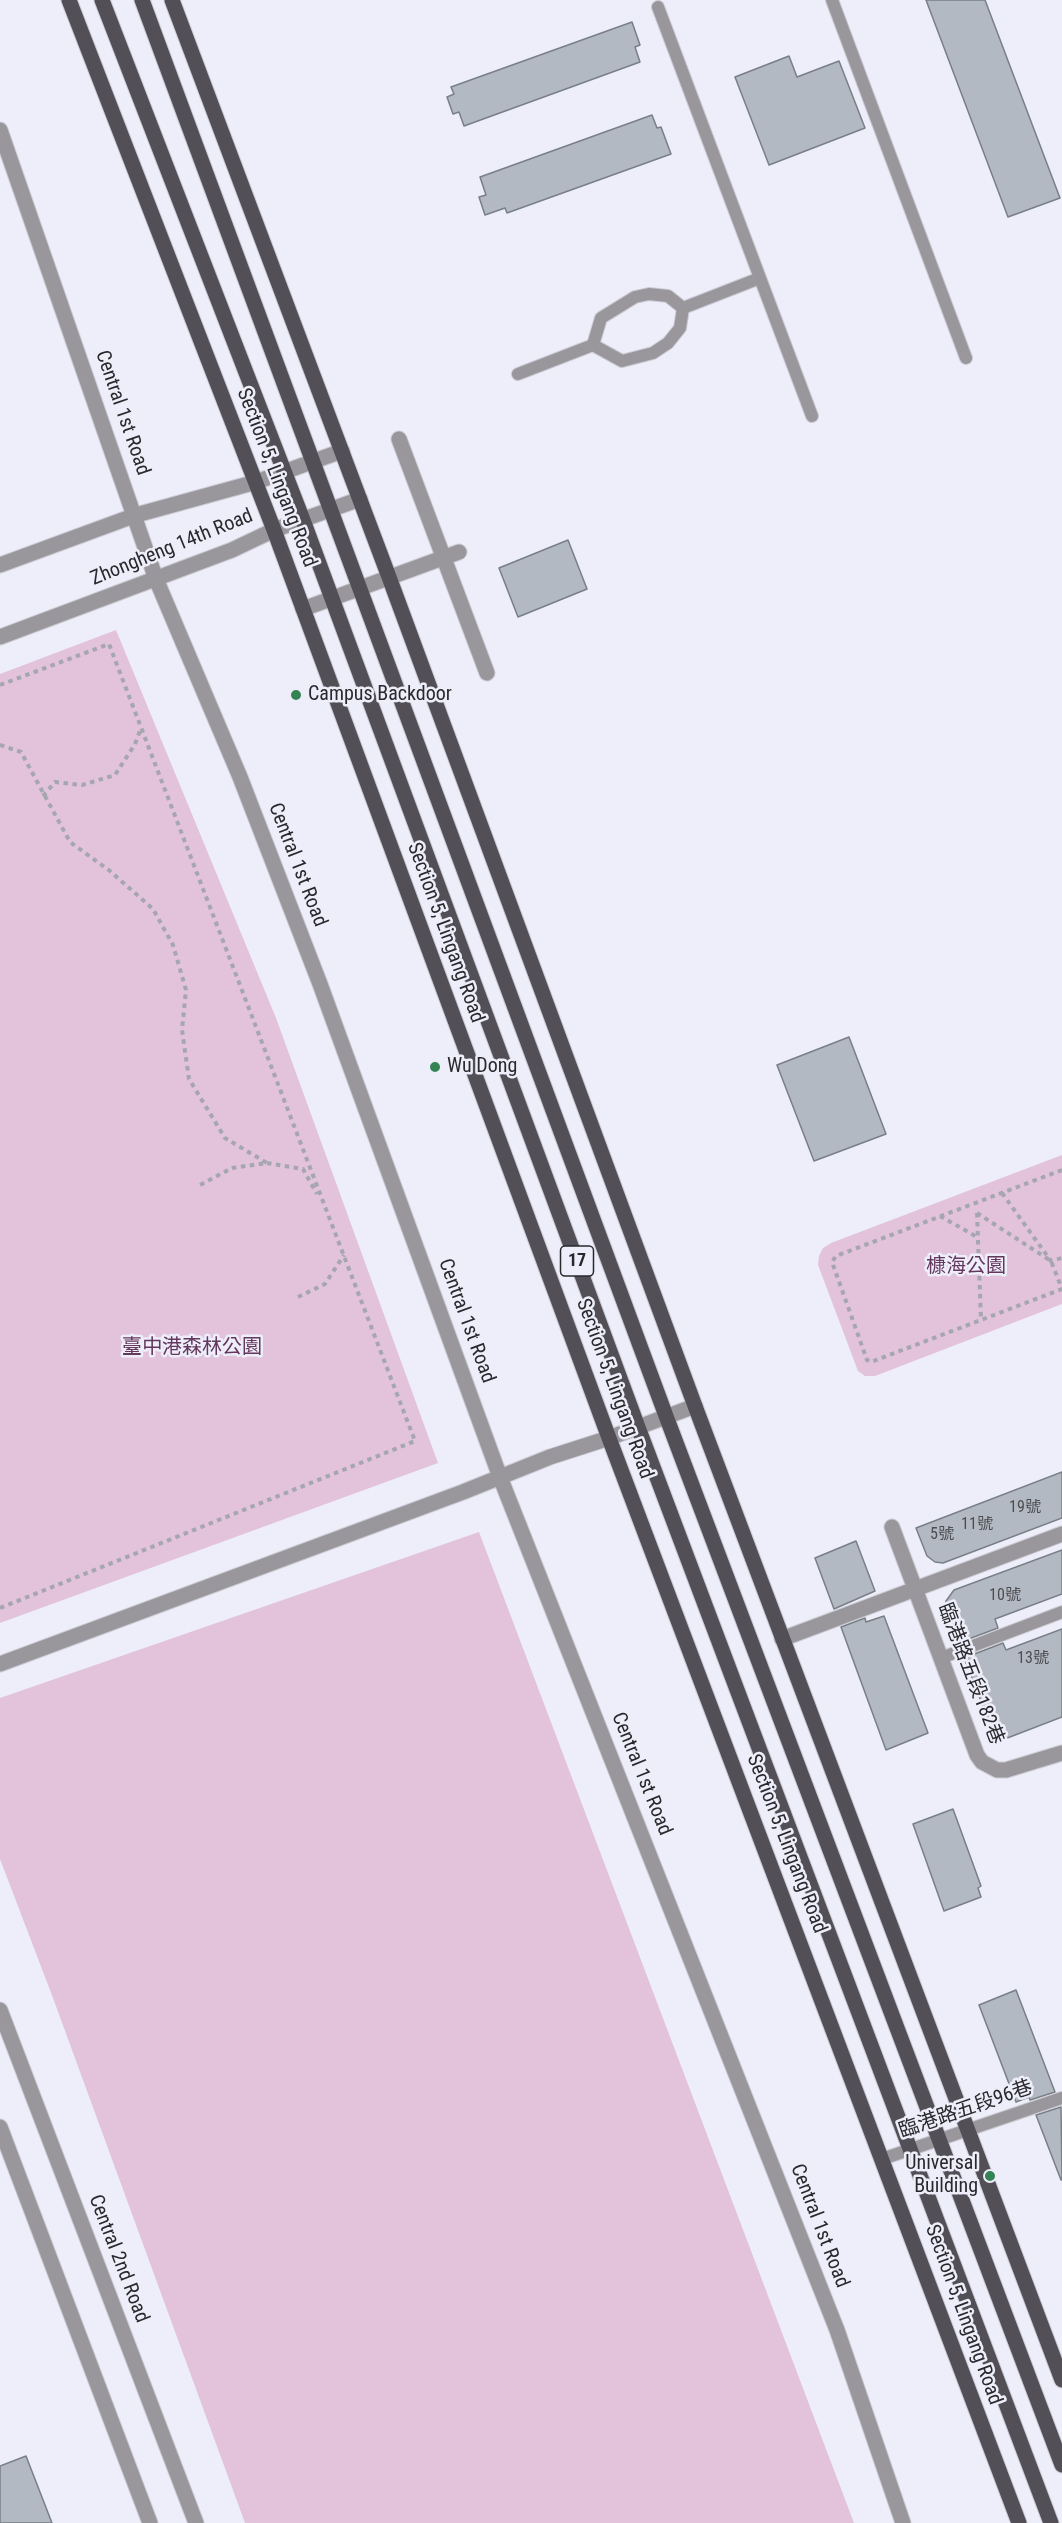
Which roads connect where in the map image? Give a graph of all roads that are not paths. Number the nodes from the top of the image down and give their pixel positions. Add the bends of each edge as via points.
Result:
1 (69, 0) edge
2 (102, 0) edge
3 (142, 0) edge
4 (172, 0) edge
5 (832, 0) edge
6 (658, 7) dead end
7 (0, 130) edge
8 (760, 278) junction
9 (683, 308) junction
10 (593, 345) junction
11 (966, 358) dead end
12 (518, 374) dead end
13 (812, 416) dead end
14 (399, 439) dead end
15 (342, 452) junction
16 (313, 461) junction
17 (285, 471) junction
18 (256, 482) junction
19 (360, 499) junction
20 (331, 510) junction
21 (136, 515) junction
22 (303, 520) junction
23 (274, 530) junction
24 (459, 552) dead end
25 (443, 556) junction
26 (0, 565) edge
27 (389, 577) junction
28 (156, 579) junction
29 (360, 587) junction
30 (332, 598) junction
31 (303, 609) junction
32 (0, 637) edge
33 (487, 673) dead end
34 (695, 1406) junction
35 (666, 1416) junction
36 (638, 1427) junction
37 (609, 1438) junction
38 (500, 1477) junction
39 (892, 1527) dead end
40 (1062, 1534) edge
41 (915, 1588) junction
42 (1062, 1612) edge
43 (782, 1639) junction
44 (941, 1658) junction
45 (0, 1664) edge
46 (1062, 1753) edge
47 (0, 2010) edge
48 (1062, 2098) edge
49 (0, 2127) edge
50 (967, 2130) junction
51 (939, 2140) junction
52 (911, 2149) junction
53 (882, 2159) junction
54 (1062, 2380) edge
55 (1062, 2465) edge
56 (150, 2523) edge
57 (196, 2523) edge
58 (903, 2523) edge
59 (1019, 2523) edge
60 (1051, 2523) edge

1 - 18 main road, Section 5, Lingang Road / 17
2 - 17 main road, Section 5, Lingang Road / 17
3 - 16 main road, Section 5, Lingang Road / 17
4 - 15 main road
5 - 11 lane
6 - 8 lane
7 - 21 street, Central 1st Road
8 - 9 lane
8 - 13 lane
9 - 10 lane via 668,296 635,297 601,318
9 - 10 lane via 680,328 653,353 622,361
10 - 12 lane
14 - 25 street
15 - 16 street, Zhongheng 14th Road
15 - 19 main road
16 - 17 street, Zhongheng 14th Road
16 - 20 main road, Section 5, Lingang Road / 17
17 - 18 street, Zhongheng 14th Road
17 - 22 main road, Section 5, Lingang Road / 17
18 - 21 street, Zhongheng 14th Road
18 - 23 main road, Section 5, Lingang Road / 17
19 - 20 street, Zhongheng 14th Road
19 - 27 main road
20 - 22 street, Zhongheng 14th Road
20 - 29 main road, Section 5, Lingang Road / 17
21 - 26 street, Zhongheng 14th Road
21 - 28 street, Central 1st Road
22 - 23 street, Zhongheng 14th Road
22 - 30 main road, Section 5, Lingang Road / 17
23 - 28 street, Zhongheng 14th Road
23 - 31 main road, Section 5, Lingang Road / 17
24 - 25 street
25 - 27 street
25 - 33 street
27 - 29 street
27 - 34 main road
28 - 32 street, Zhongheng 14th Road
28 - 38 street, Central 1st Road via 240,777 320,984
29 - 30 street
29 - 35 main road, Section 5, Lingang Road / 17
30 - 31 street
30 - 36 main road, Section 5, Lingang Road / 17
31 - 37 main road, Section 5, Lingang Road / 17
34 - 35 street
34 - 43 main road
35 - 36 street
35 - 51 main road, Section 5, Lingang Road / 17
36 - 37 street
36 - 52 main road, Section 5, Lingang Road / 17
37 - 38 street
37 - 53 main road, Section 5, Lingang Road / 17
38 - 45 street
38 - 58 street, Central 1st Road via 837,2330
39 - 41 street, 臨港路五段182巷
40 - 41 street, 臨港路五段182巷
41 - 43 street, 臨港路五段182巷
41 - 44 street, 臨港路五段182巷
42 - 44 lane
43 - 50 main road
44 - 46 street, 臨港路五段182巷 via 982,1762 1006,1770
47 - 57 street, Central 2nd Road
48 - 50 lane, 臨港路五段96巷
49 - 56 street
50 - 51 lane, 臨港路五段96巷
50 - 54 main road
51 - 52 lane, 臨港路五段96巷
51 - 55 main road, Section 5, Lingang Road / 17
52 - 53 lane, 臨港路五段96巷
52 - 60 main road, Section 5, Lingang Road / 17
53 - 59 main road, Section 5, Lingang Road / 17

